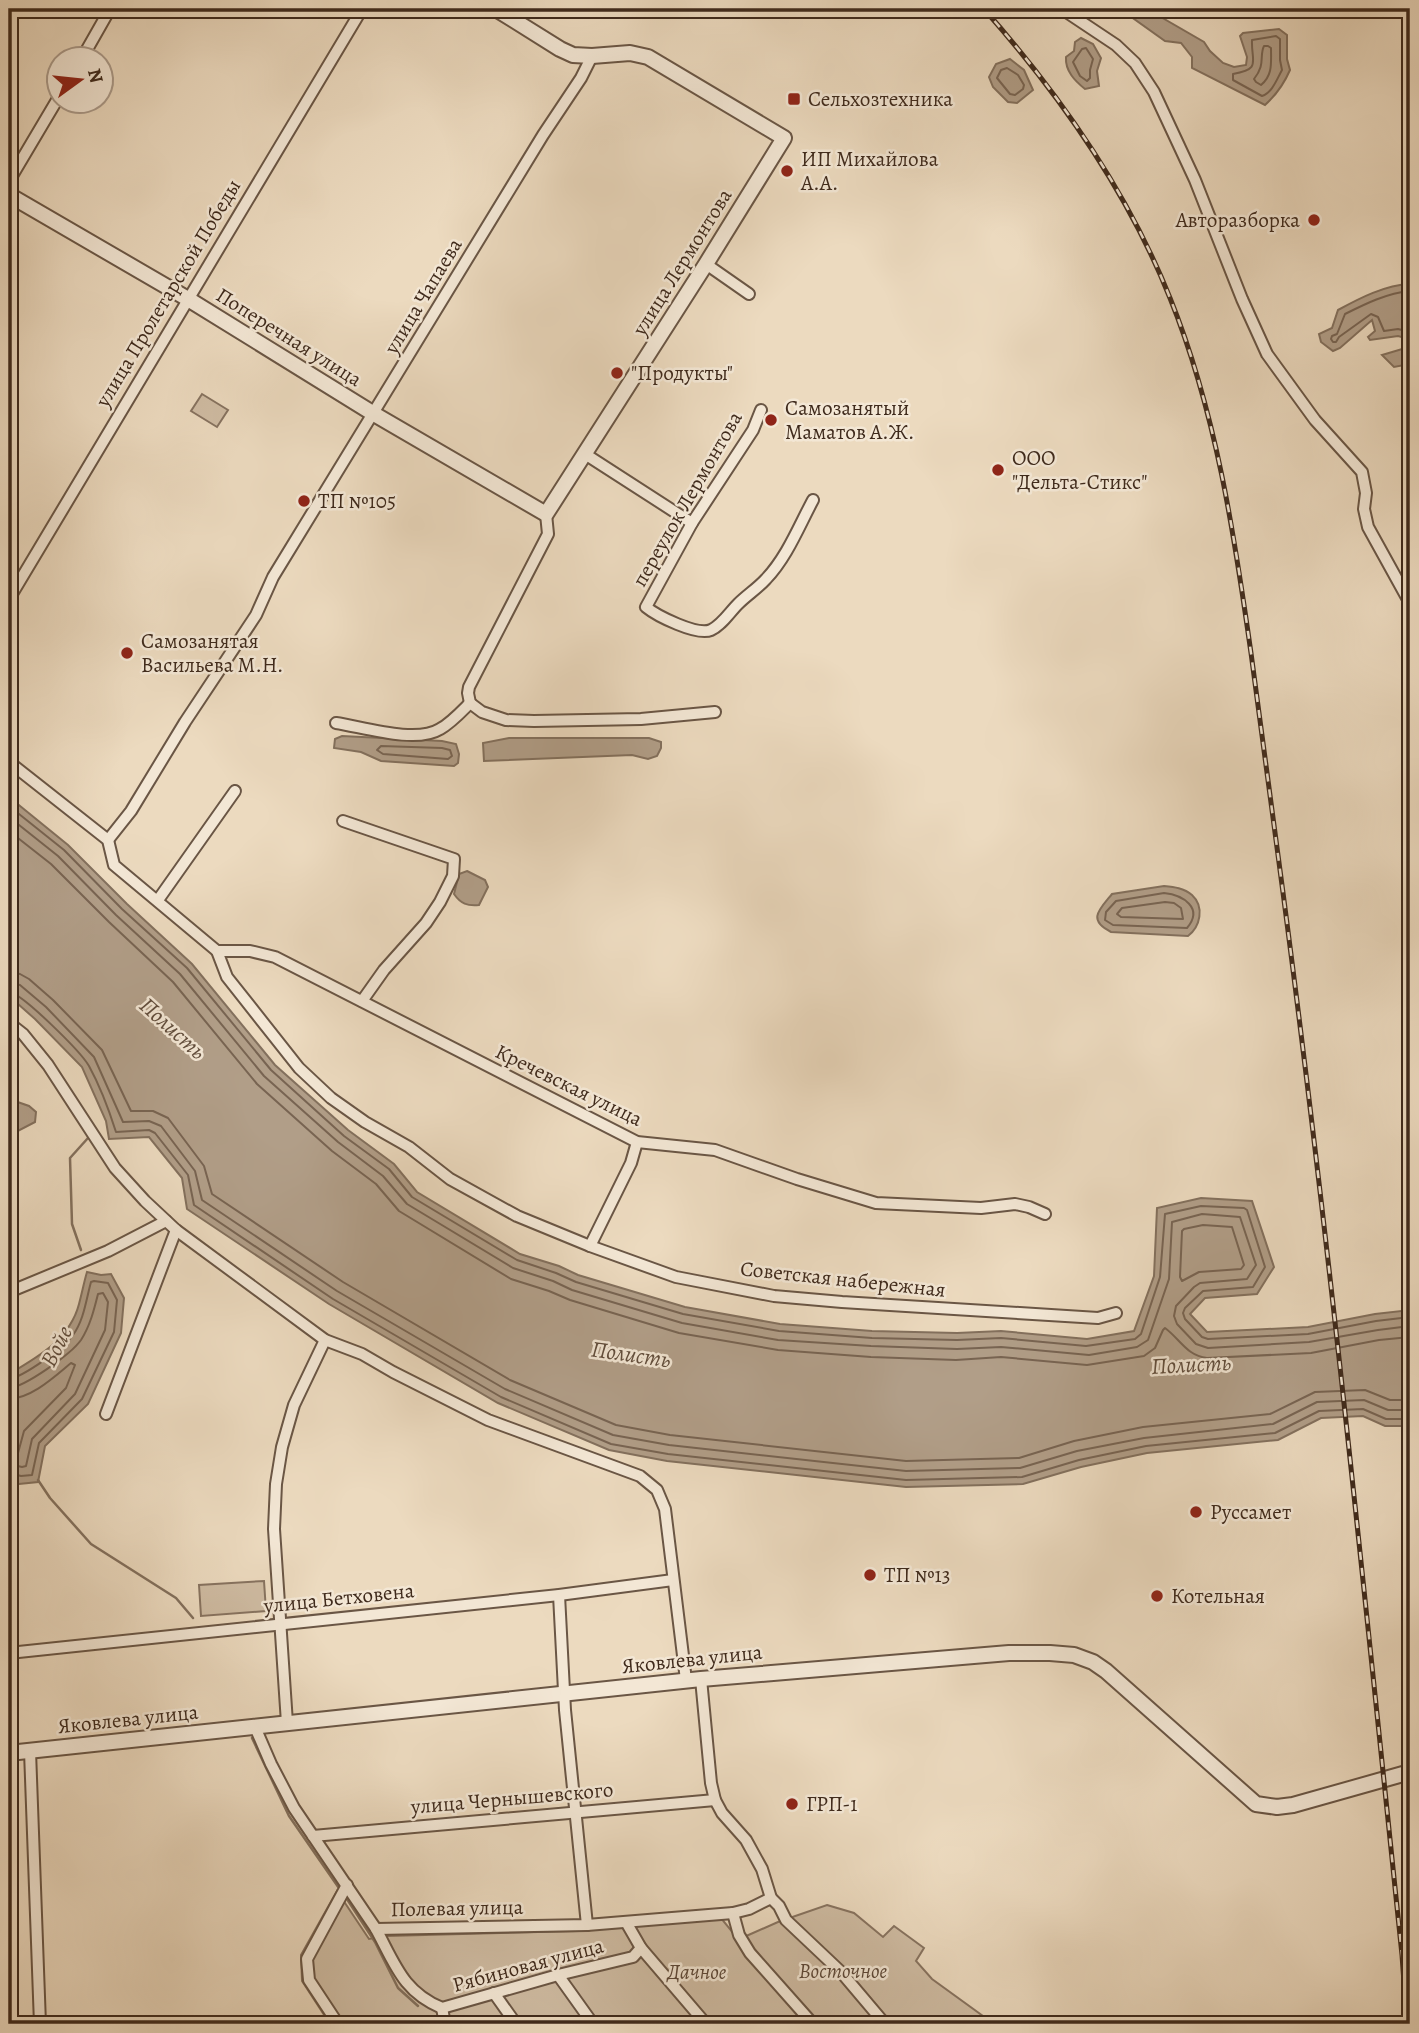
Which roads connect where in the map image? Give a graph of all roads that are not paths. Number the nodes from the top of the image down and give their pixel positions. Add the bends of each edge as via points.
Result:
1 (110, 9) edge
2 (362, 9) edge
3 (496, 9) edge
4 (1062, 9) edge
5 (89, 46) edge
6 (592, 56) junction
7 (48, 116) edge
8 (9, 181) edge
9 (9, 195) edge
10 (706, 264) junction
11 (748, 294) dead end
12 (188, 299) junction
13 (761, 410) dead end
14 (374, 414) junction
15 (585, 454) junction
16 (813, 500) dead end
17 (546, 514) junction
18 (692, 523) junction
19 (9, 599) edge
20 (1410, 603) edge
21 (470, 703) junction
22 (715, 712) dead end
23 (336, 723) dead end
24 (9, 762) edge
25 (235, 791) dead end
26 (342, 821) dead end
27 (108, 839) junction
28 (158, 900) junction
29 (217, 951) junction
30 (362, 1001) junction
31 (9, 1023) edge
32 (637, 1142) junction
33 (1045, 1214) dead end
34 (166, 1221) junction
35 (177, 1230) junction
36 (590, 1246) junction
37 (9, 1292) edge
38 (1116, 1313) dead end
39 (325, 1340) junction
40 (106, 1414) dead end
41 (673, 1580) junction
42 (559, 1595) junction
43 (279, 1624) junction
44 (9, 1653) edge
45 (693, 1679) junction
46 (565, 1695) junction
47 (286, 1723) junction
48 (256, 1727) junction
49 (30, 1751) junction
50 (9, 1753) edge
51 (1410, 1772) edge
52 (715, 1800) junction
53 (576, 1811) junction
54 (313, 1836) junction
55 (346, 1885) junction
56 (771, 1898) junction
57 (733, 1913) junction
58 (626, 1922) junction
59 (587, 1925) junction
60 (376, 1929) junction
61 (641, 1948) junction
62 (558, 1975) junction
63 (494, 1993) junction
64 (442, 2008) junction
65 (40, 2024) edge
66 (338, 2024) edge
67 (445, 2024) edge
68 (516, 2024) edge
69 (593, 2024) edge
70 (706, 2024) edge
71 (813, 2024) edge
72 (885, 2024) edge

1 - 5 street
2 - 12 street, улица Пролетарской Победы
3 - 6 street via 560,49
4 - 20 street via 1116,45 1154,92 1268,354 1315,420 1362,472 1368,527
6 - 10 street, улица Лермонтова via 630,53 648,57 784,138
6 - 14 street, улица Чапаева
7 - 8 street
9 - 12 street, Поперечная улица
10 - 11 street
10 - 15 street, улица Лермонтова
12 - 14 street, Поперечная улица
12 - 19 street, улица Пролетарской Победы
13 - 18 street, переулок Лермонтова via 753,430
14 - 17 street, Поперечная улица
14 - 27 street, улица Чапаева via 273,577 257,615 131,811
15 - 17 street, улица Лермонтова
15 - 18 street
16 - 18 street, переулок Лермонтова via 766,579 709,631 697,631 646,607
17 - 21 street, улица Лермонтова via 548,534 469,687
21 - 22 street via 506,720 641,719
21 - 23 street via 439,730 425,734
24 - 27 street, Советская набережная
25 - 28 street
26 - 30 street via 454,859 453,876 440,902
27 - 28 street, Советская набережная via 114,864
28 - 29 street, Советская набережная
29 - 30 street, Кречевская улица via 275,957
29 - 36 street, Советская набережная via 227,977 299,1068 331,1098 450,1179 517,1216
30 - 32 street, Кречевская улица
31 - 34 street via 48,1065 115,1168
32 - 33 street, Кречевская улица via 715,1150 876,1203 981,1209 1015,1204
32 - 36 street
34 - 35 street
34 - 37 street
35 - 39 street
35 - 40 street
36 - 38 street, Советская набережная via 676,1277 774,1296 1098,1318
39 - 41 street via 362,1354 488,1420 640,1476 657,1490 665,1509
39 - 43 street via 294,1405 280,1460 274,1529
41 - 42 street, улица Бетховена
41 - 45 street
42 - 43 street, улица Бетховена
42 - 46 street
43 - 44 street, улица Бетховена
43 - 47 street
45 - 46 street, Яковлева улица
45 - 51 street, Яковлева улица via 1009,1653 1074,1655 1106,1671 1256,1804 1285,1806
45 - 52 street
46 - 47 street, Яковлева улица
46 - 53 street
47 - 48 street, Яковлева улица
48 - 49 street, Яковлева улица
48 - 54 street, Полевая улица via 294,1808
49 - 50 street, Яковлева улица
49 - 65 street
52 - 53 street, улица Чернышевского
52 - 56 street via 746,1840
53 - 54 street, улица Чернышевского
53 - 59 street
54 - 55 street, Полевая улица
55 - 60 street, Полевая улица
55 - 66 street via 307,1959 309,1980
56 - 57 street, Полевая улица
56 - 72 street via 786,1920 841,1972
57 - 58 street, Полевая улица
57 - 71 street via 750,1953
58 - 59 street, Полевая улица
58 - 61 street
59 - 60 street, Полевая улица
60 - 64 street, Рябиновая улица via 403,1979 418,1996
61 - 62 street, Рябиновая улица via 633,1957
61 - 70 street
62 - 63 street, Рябиновая улица
62 - 69 street
63 - 64 street, Рябиновая улица
63 - 68 street
64 - 67 street

